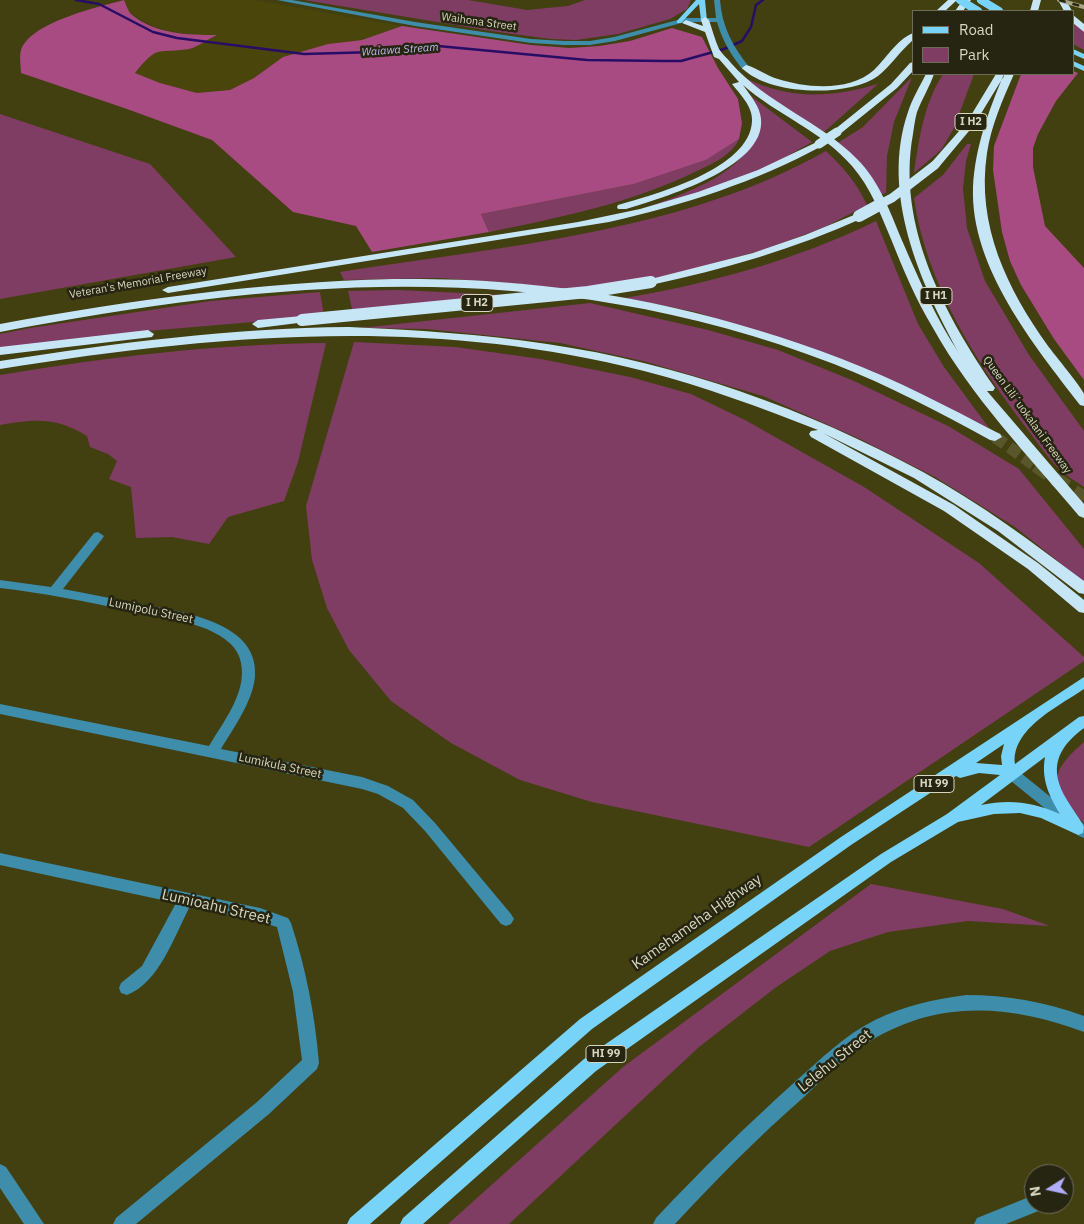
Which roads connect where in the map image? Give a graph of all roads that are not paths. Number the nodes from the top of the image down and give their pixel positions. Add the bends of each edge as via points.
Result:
1 (280, 0) edge
2 (700, 0) edge
3 (717, 0) edge
4 (954, 0) edge
5 (960, 0) edge
6 (968, 0) edge
7 (981, 0) edge
8 (941, 10) edge
9 (960, 10) edge
10 (975, 10) edge
11 (996, 10) edge
12 (1074, 19) edge
13 (680, 23) junction
14 (720, 23) junction
15 (706, 25) junction
16 (1084, 29) edge
17 (912, 37) edge
18 (721, 58) junction
19 (910, 61) edge
20 (746, 68) joint
21 (930, 75) edge
22 (999, 75) edge
23 (1009, 75) edge
24 (519, 232) junction
25 (0, 322) edge
26 (304, 326) junction
27 (0, 328) edge
28 (0, 351) edge
29 (0, 365) edge
30 (681, 377) junction
31 (1084, 402) edge
32 (994, 437) tunnel mouth
33 (1064, 490) junction
34 (1084, 513) edge
35 (98, 536) dead end
36 (0, 584) edge
37 (1084, 589) edge
38 (54, 590) junction
39 (1084, 608) edge
40 (1084, 682) edge
41 (0, 709) edge
42 (1084, 721) edge
43 (1021, 726) junction
44 (1064, 735) junction
45 (213, 751) junction
46 (1011, 773) junction
47 (946, 776) junction
48 (952, 818) junction
49 (1081, 831) edge
50 (0, 859) edge
51 (186, 899) junction
52 (506, 919) dead end
53 (127, 988) dead end
54 (1084, 1024) edge
55 (0, 1172) edge
56 (1024, 1209) edge
57 (35, 1224) edge
58 (122, 1224) edge
59 (356, 1224) edge
60 (409, 1224) edge
61 (662, 1224) edge
62 (983, 1224) edge

1 - 13 street, Waihona Street via 415,24 558,43 609,40
2 - 13 main road
2 - 15 main road
3 - 14 street
4 - 8 highway
5 - 10 main road, bridge
6 - 9 highway
7 - 11 main road, bridge
12 - 16 highway
13 - 15 highway
14 - 15 street
14 - 20 street via 736,56
15 - 18 highway
17 - 20 highway via 874,74 850,85 823,88 788,85
18 - 24 highway via 756,114 751,141 737,157 702,178 645,200
18 - 33 highway via 752,88 834,143 860,168 875,190 902,255 957,360 982,396
19 - 24 highway, bridge via 894,86 837,132 757,176 689,199 612,218
21 - 33 highway, Queen Liliʻuokalani Freeway / I H1 via 917,102 906,142 904,179 909,226 932,288 959,341
22 - 26 highway, I H2, bridge via 972,121 935,165 908,187 859,216 808,239 703,271 652,282
23 - 31 highway via 981,155 980,205 984,230 1007,292
24 - 25 highway, Veteran's Memorial Freeway via 122,298
26 - 28 highway, I H2 via 114,337
26 - 29 highway
26 - 30 highway via 448,335 565,350
27 - 32 highway via 158,301 296,287 416,282 529,288 643,305 756,334 872,376
30 - 37 highway via 742,394 881,454 990,519
30 - 39 highway via 779,415 911,486 999,541
33 - 34 highway, Queen Liliʻuokalani Freeway / I H1
35 - 38 street
36 - 38 street, Lumipolu Street
38 - 45 street, Lumipolu Street via 190,618 234,639 248,663 246,692
40 - 43 main road, Kamehameha Highway / HI 99
41 - 45 street, Lumikula Street
42 - 44 main road, HI 99
43 - 46 main road via 1006,756
43 - 47 main road, Kamehameha Highway / HI 99
44 - 46 main road, HI 99
44 - 49 main road via 1052,755 1051,776 1062,804
45 - 52 street, Lumikula Street via 384,790 408,804 430,827
46 - 47 main road via 982,767
46 - 48 main road, HI 99
46 - 49 street
47 - 59 main road, Kamehameha Highway / HI 99 via 846,841 586,1024
48 - 49 main road via 990,807 1020,806 1043,812
48 - 60 main road, HI 99 via 886,858 590,1065
50 - 51 street, Lumioahu Street
51 - 53 street via 148,971
51 - 58 street, Lumioahu Street via 283,923 298,972 311,1063 263,1108
54 - 61 street, Lelehu Street via 1036,1008 972,1001 910,1012 881,1025 853,1042 768,1116
55 - 57 street
56 - 62 street

